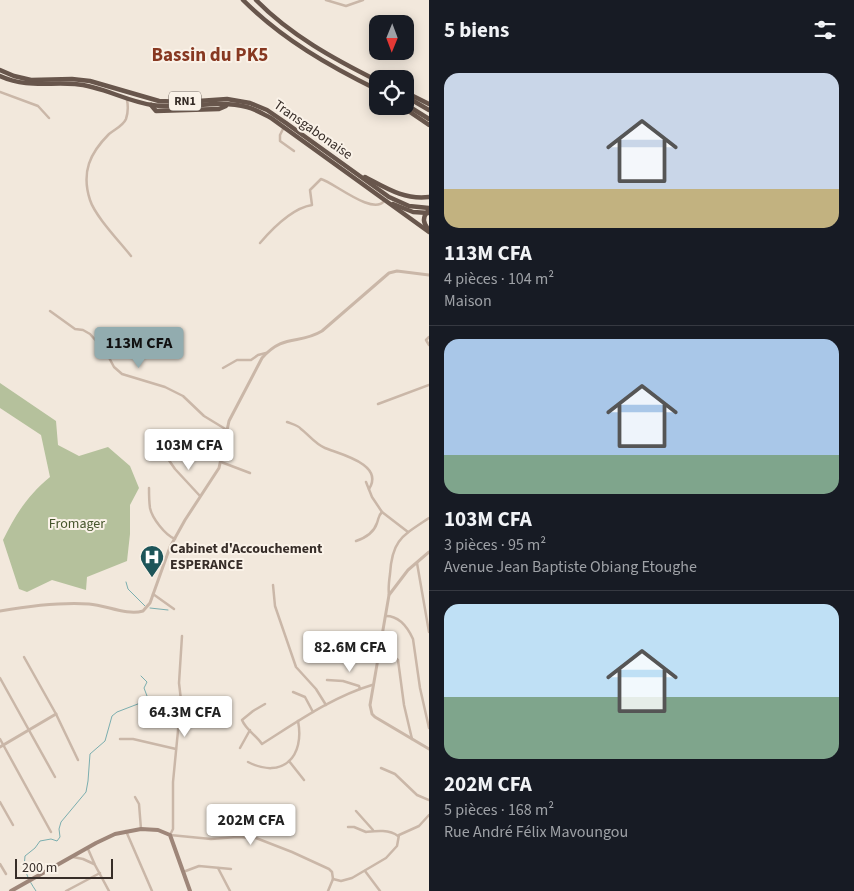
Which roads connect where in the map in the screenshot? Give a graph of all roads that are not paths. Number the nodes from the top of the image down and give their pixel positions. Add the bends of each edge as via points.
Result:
1 (243, 0) edge
2 (256, 0) edge
3 (326, 0) edge
4 (363, 0) edge
5 (0, 70) edge
6 (0, 76) edge
7 (369, 76) edge
8 (369, 85) edge
9 (0, 92) edge
10 (414, 96) edge
11 (127, 98) junction
12 (414, 101) edge
13 (429, 104) edge
14 (414, 110) edge
15 (429, 110) edge
16 (414, 115) edge
17 (49, 118) dead end
18 (429, 119) edge
19 (429, 125) edge
20 (284, 127) junction
21 (294, 152) dead end
22 (357, 174) junction
23 (429, 197) edge
24 (386, 200) junction
25 (428, 211) edge
26 (429, 231) edge
27 (260, 243) dead end
28 (131, 256) dead end
29 (429, 275) edge
30 (50, 311) dead end
31 (429, 338) edge
32 (429, 345) edge
33 (266, 354) junction
34 (223, 368) dead end
35 (429, 385) edge
36 (378, 404) dead end
37 (287, 422) dead end
38 (227, 430) junction
39 (166, 456) dead end
40 (221, 462) junction
41 (250, 473) dead end
42 (366, 482) dead end
43 (149, 488) dead end
44 (369, 489) junction
45 (200, 496) junction
46 (382, 512) junction
47 (429, 518) edge
48 (408, 532) junction
49 (175, 539) junction
50 (356, 541) dead end
51 (429, 552) edge
52 (416, 562) junction
53 (274, 585) dead end
54 (153, 594) junction
55 (390, 594) junction
56 (174, 608) dead end
57 (0, 611) edge
58 (385, 616) junction
59 (429, 632) edge
60 (182, 636) dead end
61 (379, 652) junction
62 (24, 657) dead end
63 (0, 678) edge
64 (327, 680) dead end
65 (372, 685) junction
66 (360, 689) junction
67 (293, 692) dead end
68 (265, 704) dead end
69 (326, 705) junction
70 (312, 712) junction
71 (56, 714) junction
72 (298, 721) junction
73 (429, 728) edge
74 (30, 730) junction
75 (250, 730) junction
76 (0, 739) edge
77 (120, 739) dead end
78 (412, 740) junction
79 (2, 746) edge
80 (240, 748) dead end
81 (176, 749) junction
82 (429, 750) edge
83 (78, 760) dead end
84 (289, 761) junction
85 (248, 762) dead end
86 (381, 768) dead end
87 (55, 776) dead end
88 (304, 780) dead end
89 (135, 797) dead end
90 (429, 800) edge
91 (0, 802) edge
92 (356, 811) dead end
93 (429, 815) edge
94 (13, 825) dead end
95 (348, 827) dead end
96 (141, 829) junction
97 (373, 830) junction
98 (126, 831) junction
99 (51, 832) dead end
100 (170, 835) junction
101 (398, 836) junction
102 (88, 848) junction
103 (73, 856) junction
104 (0, 864) edge
105 (95, 865) junction
106 (218, 868) junction
107 (231, 869) dead end
108 (365, 871) junction
109 (183, 872) junction
110 (100, 873) junction
111 (6, 874) dead end
112 (332, 879) junction
113 (11, 891) edge
114 (66, 891) edge
115 (110, 891) edge
116 (152, 891) edge
117 (190, 891) edge
118 (230, 891) edge
119 (328, 891) edge
120 (380, 891) edge

1 - 8 highway via 264,21 294,43
2 - 7 highway via 298,36
3 - 4 street via 346,6
5 - 22 highway, Transgabonaise / RN1 via 31,80 90,82 159,101 227,99 250,103 267,110
6 - 11 highway, Transgabonaise / RN1 via 30,85 75,84
9 - 17 street via 38,106
10 - 13 highway
11 - 20 highway, Transgabonaise / RN1 via 151,105 248,107
11 - 28 street via 126,118 93,152 87,179 90,201
12 - 15 highway
14 - 18 highway
16 - 19 highway
20 - 21 street via 280,141
20 - 24 highway, Transgabonaise / RN1
22 - 23 highway via 405,196
22 - 25 highway, Transgabonaise / RN1 via 400,202
24 - 25 highway, Transgabonaise / RN1 via 406,210
24 - 26 highway
24 - 27 street via 382,204 373,204 320,179 310,190 312,205 277,225
25 - 26 highway via 424,220
29 - 33 street via 389,273 322,330 312,336 281,342
30 - 38 street via 75,330 90,334 122,374 184,396 204,416
31 - 32 street via 426,339
33 - 34 street via 252,360 238,360
33 - 38 street via 234,410
35 - 36 street
37 - 44 street via 325,448 352,457 366,467 372,476
38 - 40 street
39 - 45 street
40 - 41 street
40 - 45 street
42 - 44 street
43 - 49 street via 152,514 167,535
44 - 46 street
45 - 49 street
46 - 48 street
46 - 50 street via 370,533
47 - 48 street
48 - 55 street via 398,541 393,554 388,586
49 - 54 street
51 - 52 street
52 - 55 street
52 - 59 street
53 - 69 street via 275,606 298,670
54 - 56 street
54 - 57 street via 146,609 140,612 83,604
55 - 58 street
58 - 61 street
58 - 73 street via 401,622 413,639
60 - 81 street
61 - 65 street
61 - 78 street via 398,660
62 - 71 street
63 - 74 street
64 - 66 street via 349,682
65 - 66 street
65 - 78 street via 372,714
66 - 69 street
67 - 70 street via 305,697
68 - 75 street via 242,719
69 - 70 street
70 - 72 street
71 - 74 street
71 - 83 street
72 - 75 street via 262,744
72 - 84 street via 300,737
74 - 79 street
74 - 87 street
75 - 80 street
76 - 79 street
77 - 81 street
78 - 82 street
79 - 99 street
81 - 100 street via 173,828
84 - 85 street via 272,769
84 - 88 street
86 - 90 street via 395,774 417,795
89 - 96 street via 139,804
91 - 94 street
92 - 97 street
93 - 101 street via 419,826
95 - 97 street via 354,826 366,832
96 - 98 main road
96 - 100 main road
97 - 101 street
98 - 102 main road
98 - 116 street
100 - 109 main road
100 - 112 street via 260,839 328,869 332,872
101 - 108 street via 398,844 391,854
102 - 103 main road
102 - 105 street
103 - 105 street
103 - 113 main road
104 - 111 street
105 - 110 street
106 - 107 street
106 - 109 street via 200,866
106 - 118 street
108 - 112 street via 347,880
108 - 120 street
109 - 117 main road
110 - 114 street
110 - 115 street
112 - 119 street

